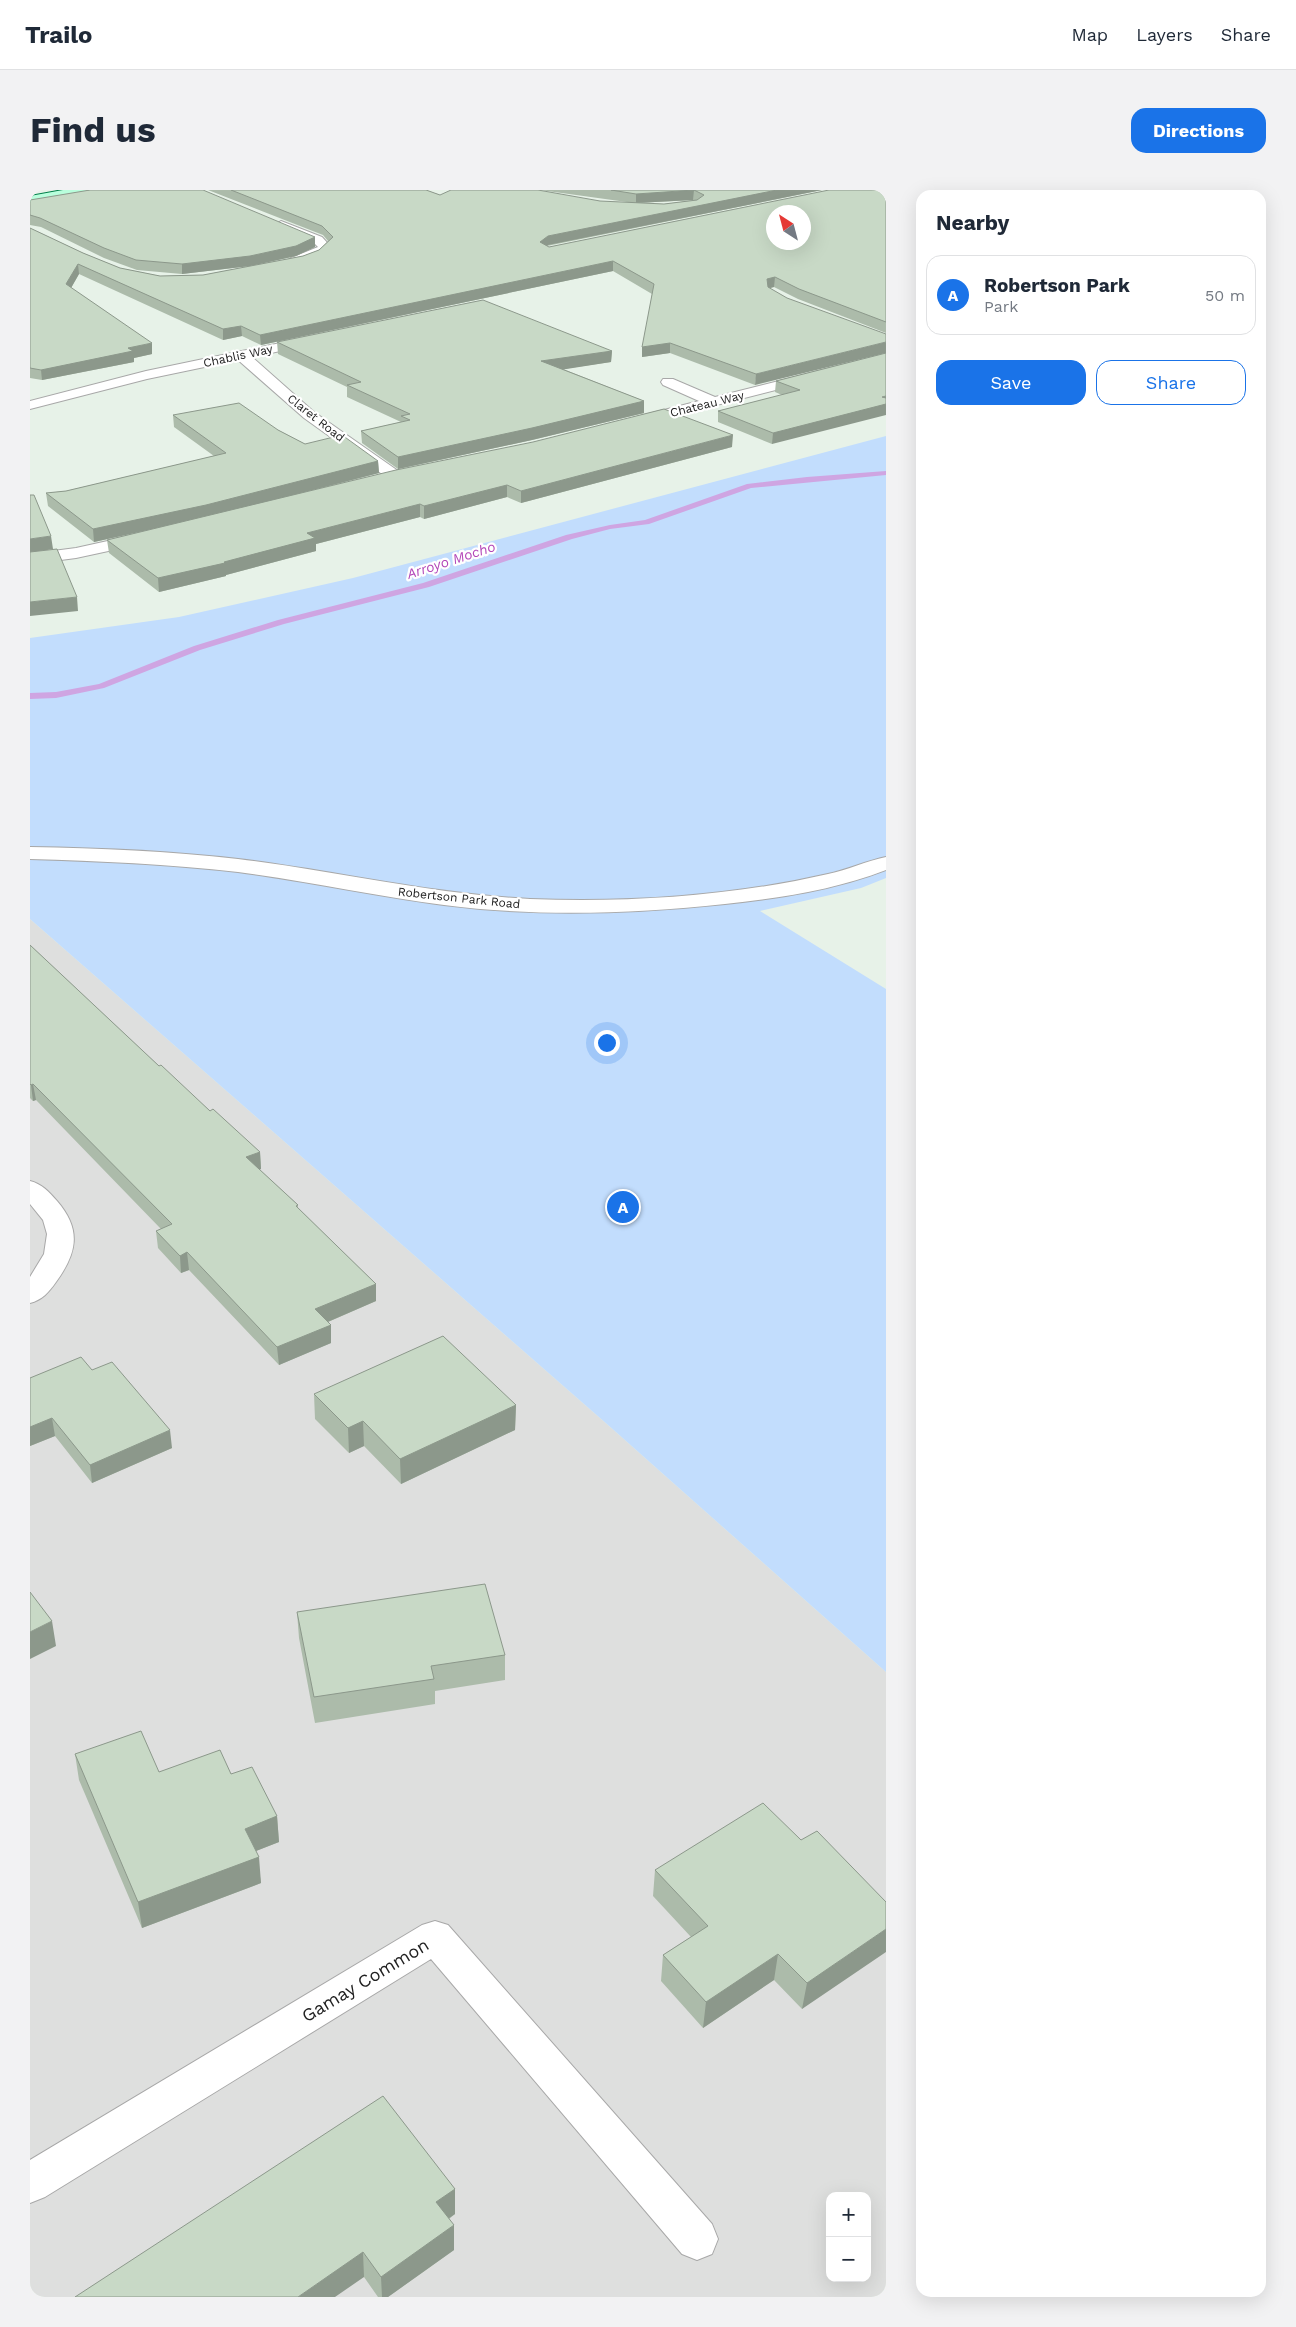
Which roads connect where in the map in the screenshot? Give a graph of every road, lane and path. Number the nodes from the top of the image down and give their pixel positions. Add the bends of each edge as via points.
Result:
1 (83, 190) edge
2 (30, 199) edge
3 (273, 222) edge
4 (283, 263) edge
5 (331, 337) edge
6 (241, 355) junction
7 (886, 358) edge
8 (668, 382) dead end
9 (714, 402) junction
10 (30, 405) edge
11 (618, 426) edge
12 (413, 472) edge
13 (394, 476) junction
14 (375, 481) edge
15 (155, 536) edge
16 (30, 559) edge
17 (30, 853) edge
18 (886, 863) edge
19 (30, 1189) edge
20 (32, 1290) edge
21 (30, 2183) edge
22 (697, 2239) dead end

1 - 2 street
3 - 4 street via 318,240 325,247 321,252
5 - 6 street, Chablis Way
6 - 10 street, Chablis Way
6 - 13 street, Claret Road via 309,415
7 - 9 street, Chateau Way
8 - 9 street
9 - 11 street, Chateau Way
12 - 13 street
13 - 14 street
15 - 16 street
17 - 18 street, Robertson Park Road via 136,856 266,870 421,896 504,904 578,906 671,903 760,894 867,871
19 - 20 street via 59,1225 59,1255
21 - 22 street, Gamay Common via 435,1937

